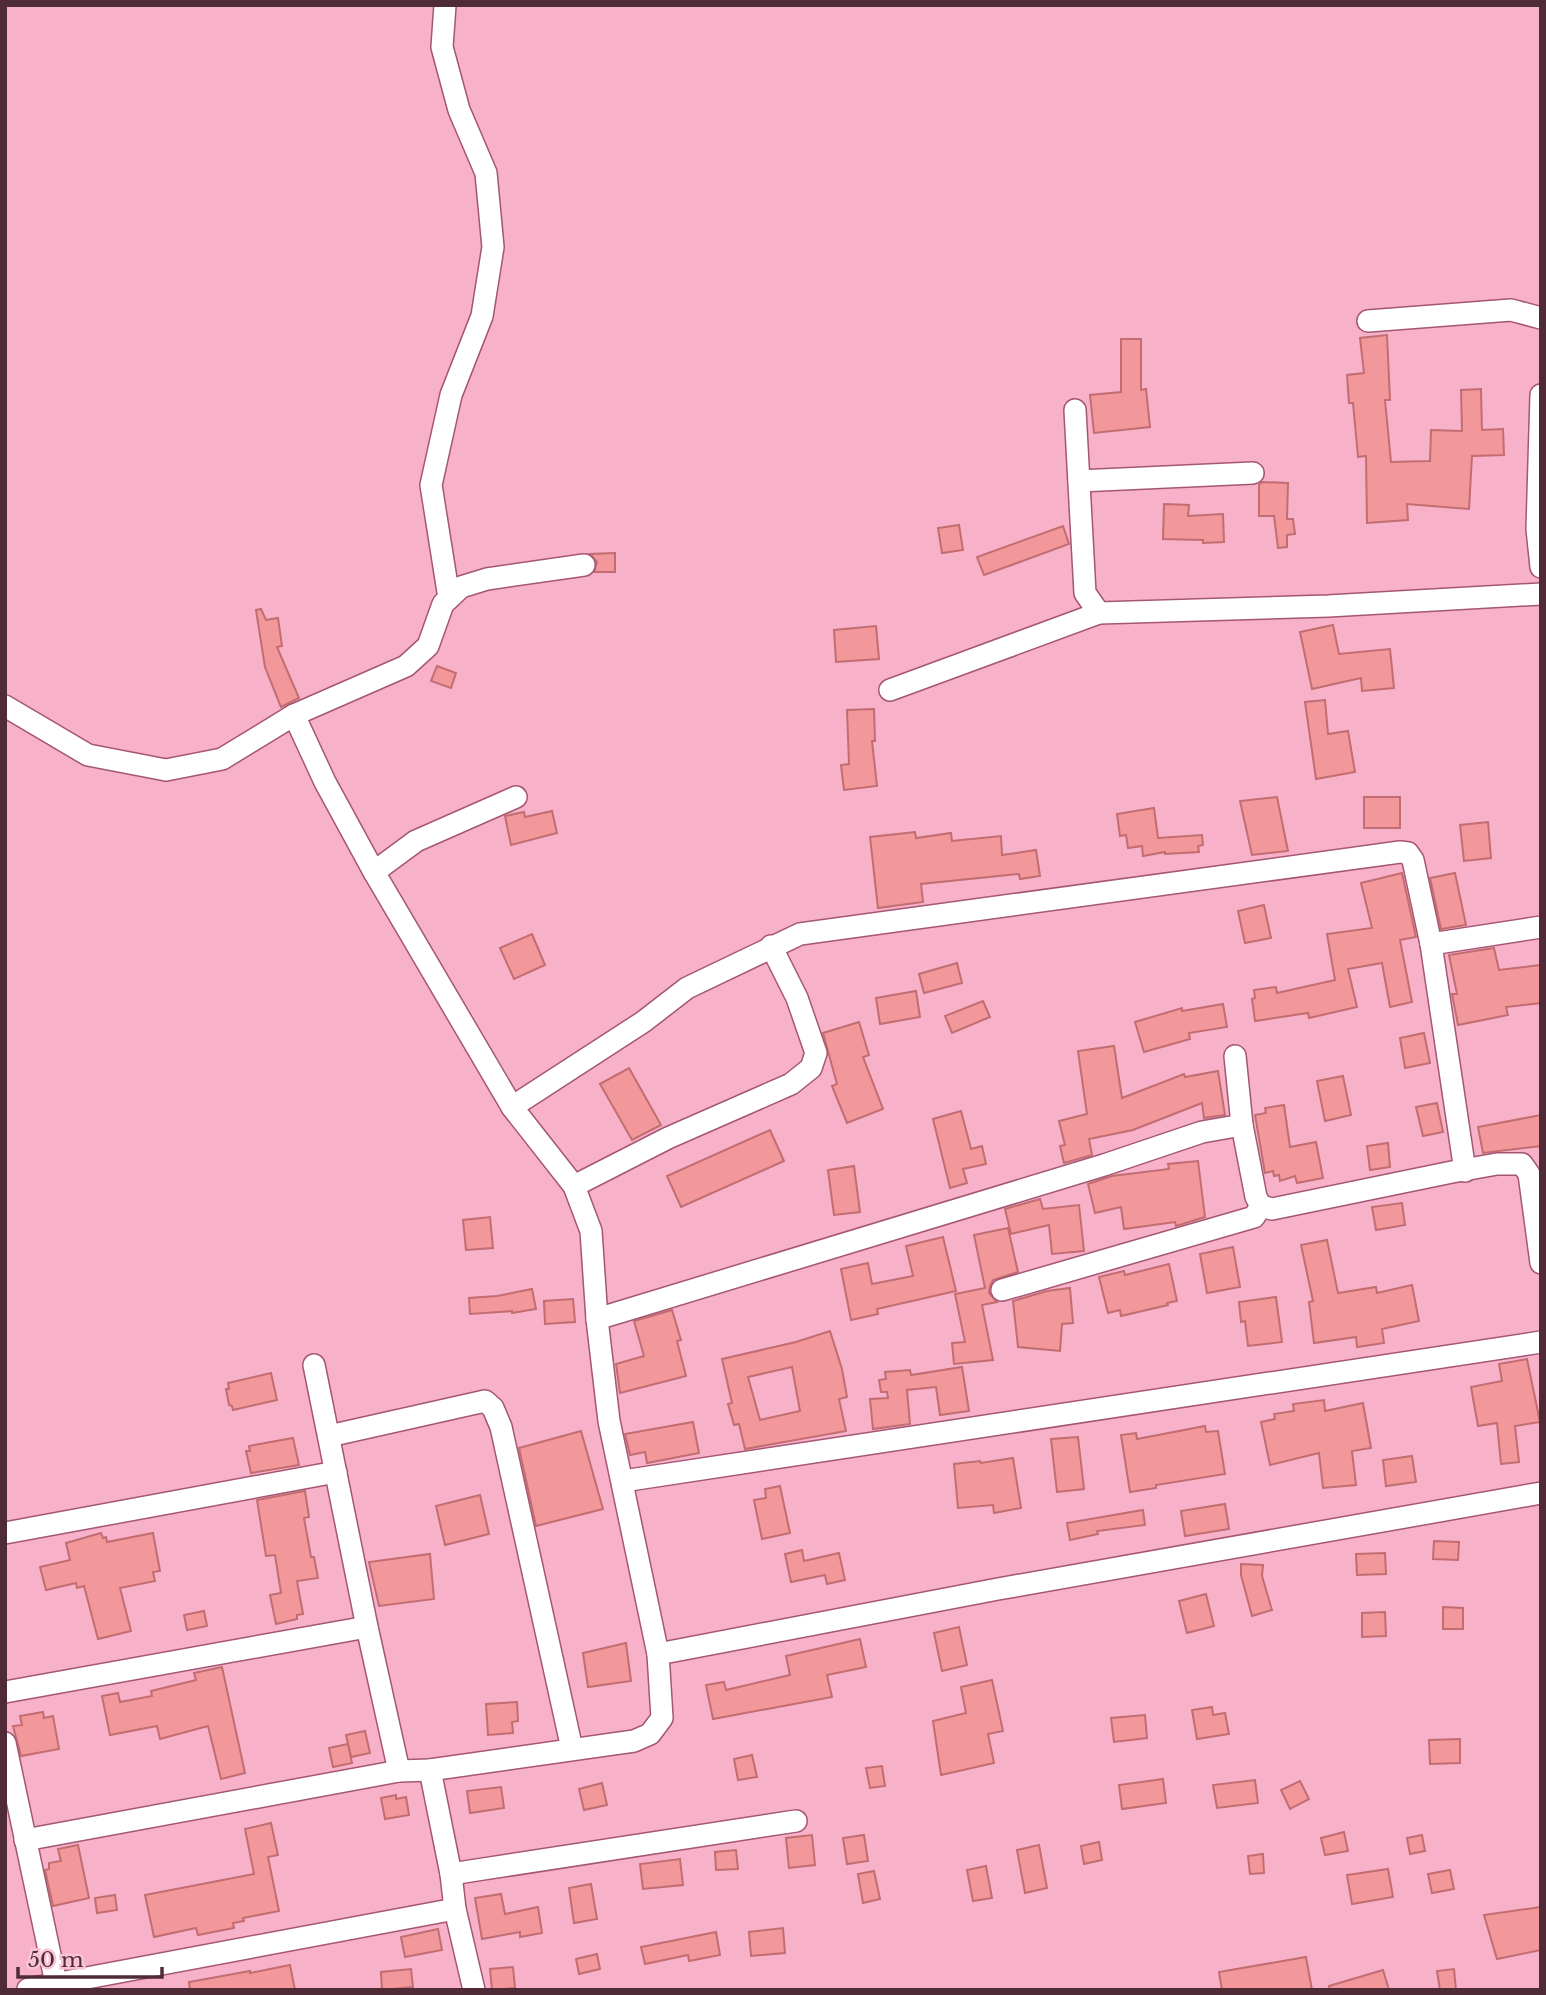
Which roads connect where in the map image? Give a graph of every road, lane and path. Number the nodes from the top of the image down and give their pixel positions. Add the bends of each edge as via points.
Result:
1 (445, 5) edge
2 (1541, 318) edge
3 (1368, 321) dead end
4 (1541, 395) edge
5 (1075, 410) dead end
6 (1253, 472) dead end
7 (1079, 481) junction
8 (1539, 529) edge
9 (584, 565) dead end
10 (1541, 567) edge
11 (1541, 594) edge
12 (449, 598) junction
13 (1099, 613) junction
14 (890, 690) dead end
15 (5, 705) edge
16 (294, 715) junction
17 (516, 797) dead end
18 (374, 872) junction
19 (1541, 927) edge
20 (1431, 944) junction
21 (771, 946) junction
22 (1235, 1056) dead end
23 (512, 1107) junction
24 (1242, 1125) junction
25 (1465, 1171) junction
26 (574, 1186) junction
27 (1261, 1206) junction
28 (1541, 1263) edge
29 (1002, 1290) dead end
30 (597, 1319) junction
31 (1541, 1342) edge
32 (314, 1365) dead end
33 (328, 1436) junction
34 (336, 1472) junction
35 (623, 1481) junction
36 (1541, 1493) edge
37 (5, 1533) edge
38 (367, 1627) junction
39 (658, 1654) junction
40 (5, 1692) edge
41 (5, 1743) edge
42 (572, 1749) junction
43 (399, 1770) junction
44 (430, 1770) junction
45 (796, 1821) dead end
46 (25, 1840) junction
47 (451, 1874) junction
48 (455, 1909) junction
49 (56, 1983) junction
50 (28, 1989) edge
51 (474, 1990) edge

1 - 12 street via 442,47 459,110 486,173 493,247 482,316 451,395 431,485
2 - 3 street via 1511,310
4 - 8 street
5 - 7 street
6 - 7 street
7 - 13 street via 1085,593
8 - 10 street
9 - 12 street via 487,579 461,587
11 - 13 street
12 - 16 street via 428,646 406,666
13 - 14 street
15 - 16 street via 88,755 166,770 222,759
16 - 18 street
17 - 18 street via 416,841
18 - 23 street
19 - 20 street
20 - 21 street via 1413,860 1408,853 1399,852 800,934
20 - 25 street
21 - 23 street via 687,988
21 - 26 street via 797,998 816,1053 810,1068 791,1084
22 - 24 street
23 - 26 street
24 - 27 street
24 - 30 street via 1202,1132
25 - 27 street via 1272,1209
25 - 28 street via 1522,1164 1529,1174
26 - 30 street via 591,1231
27 - 29 street via 1254,1217
30 - 35 street via 609,1421
31 - 35 street
32 - 33 street
33 - 34 street
33 - 42 street via 485,1401 493,1408 501,1427
34 - 37 street
34 - 38 street
35 - 39 street
36 - 39 street
38 - 40 street
38 - 43 street
39 - 42 street via 662,1718 650,1734 634,1741
41 - 46 street
42 - 44 street
43 - 44 street
43 - 46 street
44 - 47 street
45 - 47 street
46 - 49 street
47 - 48 street
48 - 49 street
48 - 51 street
49 - 50 street

